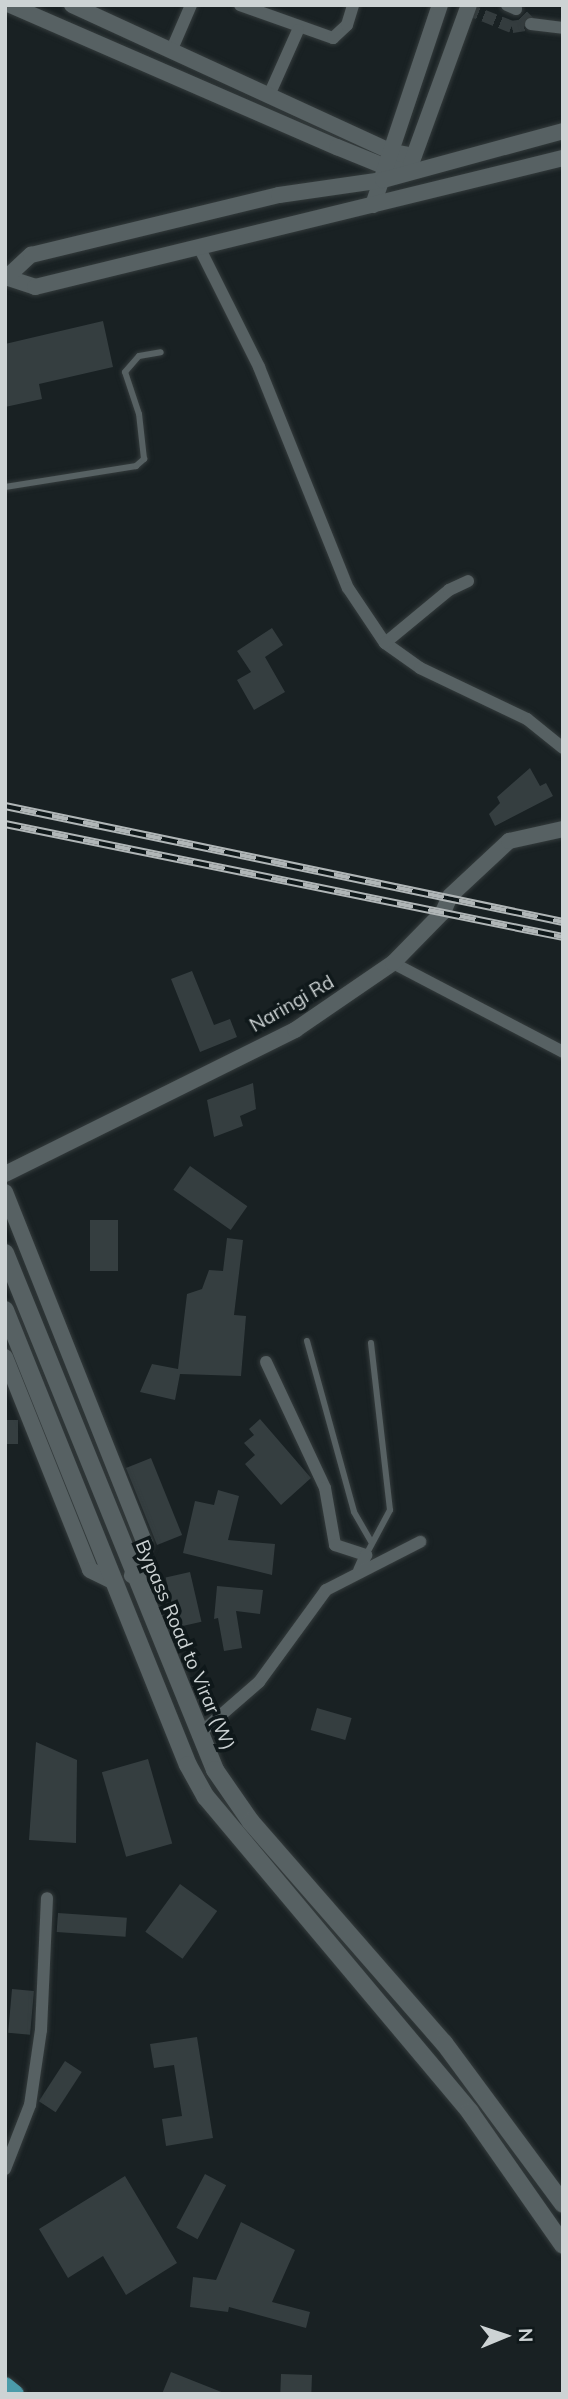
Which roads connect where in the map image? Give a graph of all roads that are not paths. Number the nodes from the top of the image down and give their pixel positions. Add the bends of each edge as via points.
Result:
1 (55, 5) edge
2 (72, 5) edge
3 (191, 5) edge
4 (240, 5) edge
5 (353, 5) edge
6 (440, 5) edge
7 (469, 5) edge
8 (15, 6) edge
9 (50, 23) junction
10 (531, 24) dead end
11 (563, 28) edge
12 (298, 30) junction
13 (172, 49) junction
14 (270, 93) junction
15 (563, 131) edge
16 (563, 158) edge
17 (387, 166) junction
18 (411, 166) junction
19 (401, 199) junction
20 (373, 205) junction
21 (200, 249) junction
22 (6, 277) edge
23 (161, 352) dead end
24 (5, 487) edge
25 (468, 581) dead end
26 (385, 643) junction
27 (563, 748) edge
28 (563, 829) edge
29 (393, 963) junction
30 (563, 1052) edge
31 (5, 1174) edge
32 (5, 1192) edge
33 (5, 1253) edge
34 (5, 1310) edge
35 (307, 1341) dead end
36 (371, 1343) dead end
37 (5, 1357) edge
38 (265, 1362) dead end
39 (371, 1541) junction
40 (420, 1542) dead end
41 (366, 1555) junction
42 (359, 1571) junction
43 (132, 1575) junction
44 (115, 1582) junction
45 (198, 1735) junction
46 (47, 1898) dead end
47 (5, 2169) edge
48 (563, 2204) edge
49 (563, 2245) edge
50 (5, 2386) edge
51 (15, 2394) edge

1 - 9 street
2 - 13 street
3 - 13 street
4 - 12 street
5 - 12 street via 347,25 333,38
6 - 17 street
7 - 18 street
8 - 9 street
9 - 17 street
10 - 11 street
12 - 14 street
13 - 14 street
14 - 17 street
15 - 18 street
16 - 19 street
17 - 18 street
17 - 18 street
17 - 20 street
17 - 22 street via 31,255
18 - 19 street
19 - 20 street
20 - 21 street
21 - 22 street via 35,287
21 - 26 street via 259,367 348,589
23 - 24 lane via 139,356 125,372 139,414 144,459 136,466
25 - 26 street via 449,590
26 - 27 street via 420,668 527,719
28 - 29 street, Naringi Rd via 509,841 450,896 443,912
29 - 30 street
29 - 31 street, Naringi Rd via 295,1030
32 - 43 street via 145,1543
33 - 43 main road, Bypass Road to Virar (W)
34 - 44 main road
35 - 39 lane via 354,1512
36 - 39 lane via 390,1510
37 - 44 street via 90,1570
38 - 41 street via 325,1488 335,1545
39 - 41 lane
40 - 42 street
41 - 42 street
42 - 45 street via 326,1590 259,1682
43 - 45 main road, Bypass Road to Virar (W)
44 - 49 main road via 206,1797 470,2112
45 - 48 main road, Bypass Road to Virar (W) via 215,1770 251,1822 444,2043
46 - 47 street via 41,2030 32,2092
50 - 51 main road

